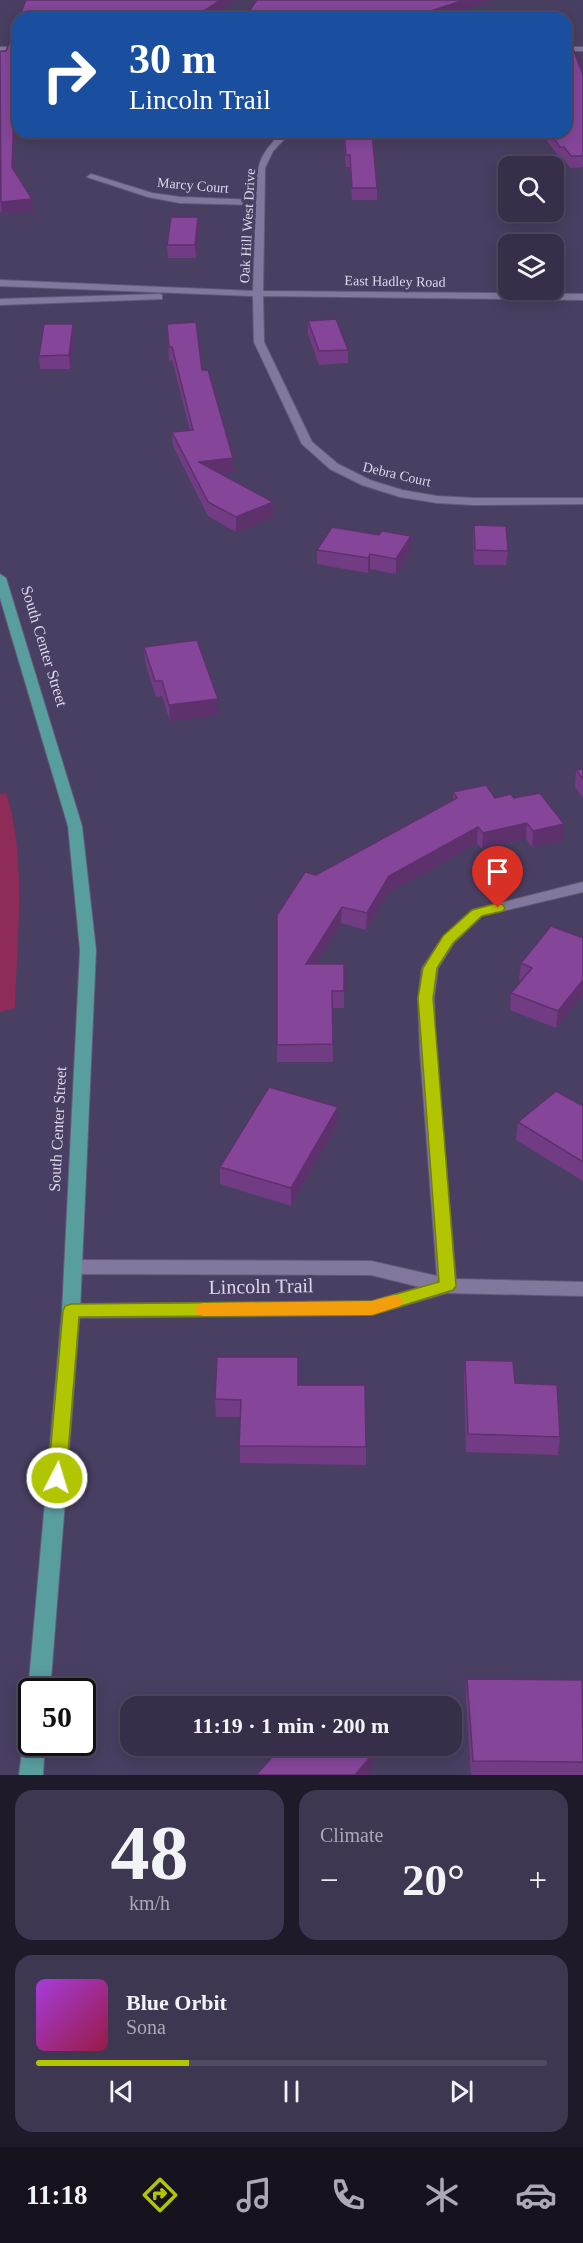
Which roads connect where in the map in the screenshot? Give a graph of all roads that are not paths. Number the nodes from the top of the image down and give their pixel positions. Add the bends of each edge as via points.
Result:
1 (280, 138) edge
2 (91, 177) dead end
3 (260, 203) junction
4 (0, 283) edge
5 (207, 292) junction
6 (257, 293) junction
7 (583, 297) edge
8 (0, 302) edge
9 (583, 501) edge
10 (0, 578) edge
11 (583, 887) edge
12 (73, 1267) junction
13 (447, 1286) junction
14 (583, 1289) edge
15 (71, 1311) junction
16 (40, 1678) edge
17 (33, 1756) edge
18 (31, 1775) edge

1 - 3 street, Oak Hill West Drive via 269,150 261,168
2 - 3 street, Marcy Court via 180,200
3 - 6 street, Oak Hill West Drive
4 - 5 street, East Hadley Road
5 - 6 street, East Hadley Road
5 - 8 street, East Hadley Road
6 - 7 street, East Hadley Road
6 - 9 street, Debra Court via 259,342 308,444 341,473 423,497
10 - 12 main road, South Center Street via 77,837 88,950
11 - 13 street via 477,913 448,940 430,968 426,998 428,1041
12 - 13 street, Lincoln Trail via 371,1268
12 - 15 main road, South Center Street
13 - 14 street, Lincoln Trail
13 - 15 street, Lincoln Trail via 372,1308
15 - 16 main road, South Center Street
17 - 18 main road

